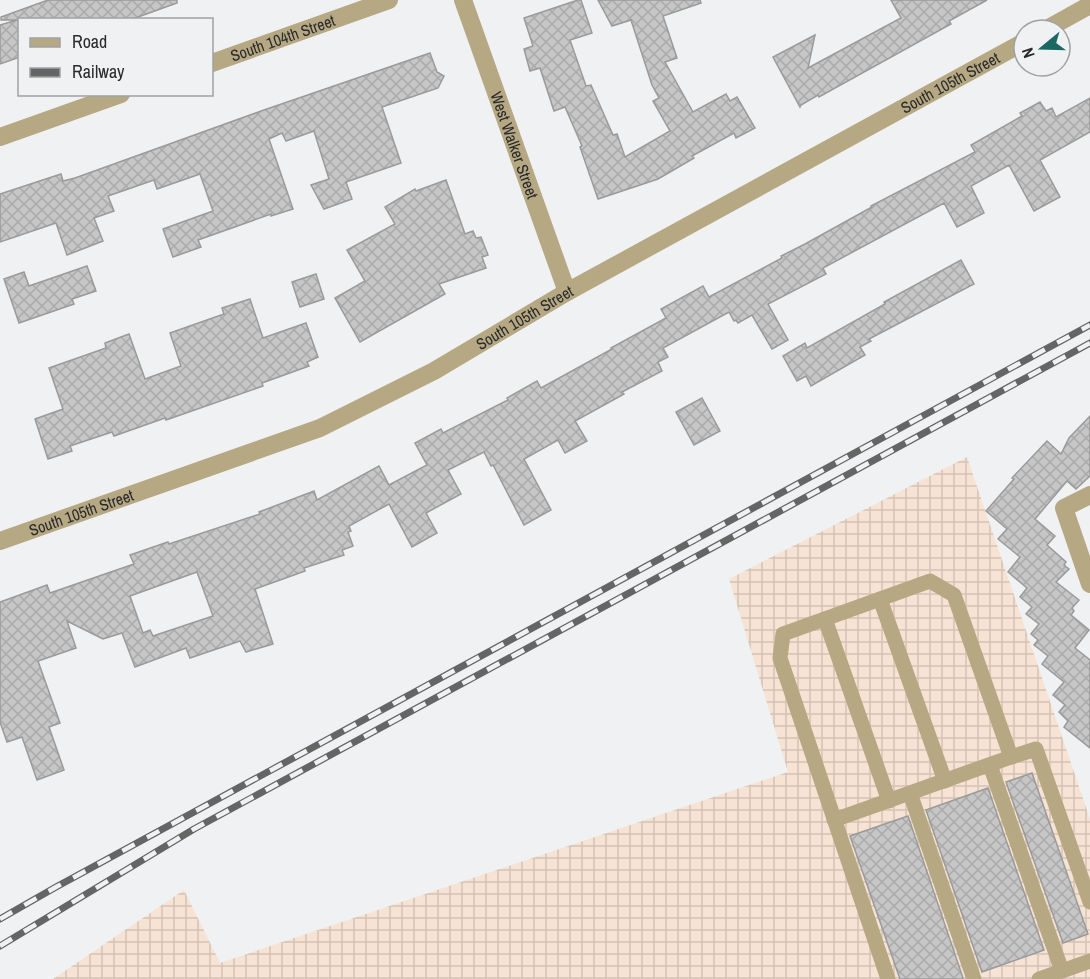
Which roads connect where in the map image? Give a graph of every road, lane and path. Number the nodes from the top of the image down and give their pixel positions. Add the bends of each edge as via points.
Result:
1 (389, 0) edge
2 (463, 0) edge
3 (1090, 5) edge
4 (1067, 18) edge
5 (1012, 49) edge
6 (213, 63) edge
7 (115, 96) edge
8 (0, 137) edge
9 (567, 292) junction
10 (1090, 495) edge
11 (0, 541) edge
12 (1090, 584) edge
13 (880, 599) junction
14 (825, 619) junction
15 (1011, 757) junction
16 (990, 765) junction
17 (945, 781) junction
18 (910, 793) junction
19 (889, 801) junction
20 (834, 820) junction
21 (1090, 902) edge
22 (1090, 961) edge
23 (1062, 971) junction
24 (888, 979) edge
25 (975, 979) edge
26 (1038, 979) edge

1 - 6 street, South 104th Street
2 - 9 street, West Walker Street
3 - 4 street
5 - 9 street, South 105th Street
7 - 8 street
9 - 11 street, South 105th Street via 435,371 320,428
10 - 12 street via 1064,508
13 - 14 lane
13 - 15 lane via 930,581 954,595
13 - 17 lane
14 - 19 lane
14 - 20 lane via 783,634 780,658
15 - 16 lane
15 - 21 lane via 1036,749
16 - 17 lane
16 - 23 lane
17 - 18 lane
18 - 19 lane
18 - 25 lane
19 - 20 lane
20 - 24 lane
22 - 23 lane
23 - 26 lane

